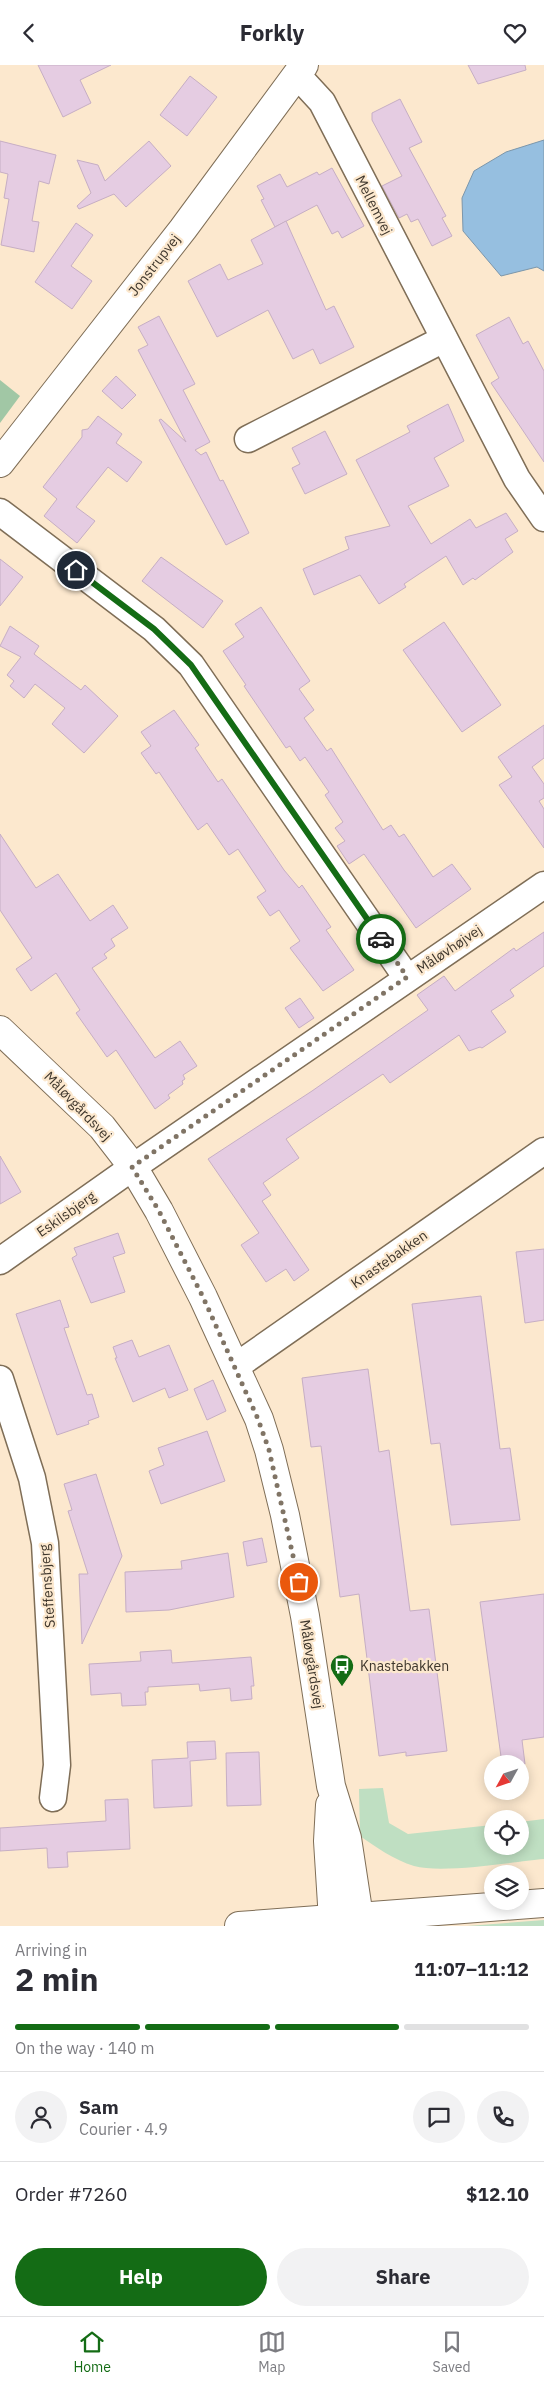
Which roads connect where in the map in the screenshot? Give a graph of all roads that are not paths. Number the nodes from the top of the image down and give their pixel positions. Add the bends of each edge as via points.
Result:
1 (301, 70) edge
2 (444, 339) junction
3 (248, 439) dead end
4 (0, 463) edge
5 (0, 512) edge
6 (544, 518) edge
7 (544, 885) edge
8 (407, 977) junction
9 (0, 1031) edge
10 (544, 1151) edge
11 (132, 1167) junction
12 (0, 1261) edge
13 (234, 1367) junction
14 (0, 1379) edge
15 (53, 1799) dead end
16 (544, 1903) edge
17 (346, 1918) junction
18 (240, 1926) edge

1 - 2 street, Mellemvej via 322,102
1 - 4 street, Jonstrupvej via 178,235
2 - 3 street
2 - 6 street, Mellemvej via 517,479
5 - 8 street via 154,629 191,665
7 - 8 street, Måløvhøjvej
8 - 11 street, Måløvhøjvej
9 - 11 street, Måløvgårdsvej via 102,1127
10 - 13 street, Knastebakken
11 - 12 street, Eskilsbjerg
11 - 13 street, Måløvgårdsvej via 199,1289
13 - 17 street, Måløvgårdsvej via 269,1450 284,1508 305,1616 331,1786 328,1841
14 - 15 street, Steffensbjerg via 32,1479 45,1543 57,1765
16 - 17 street
17 - 18 street

